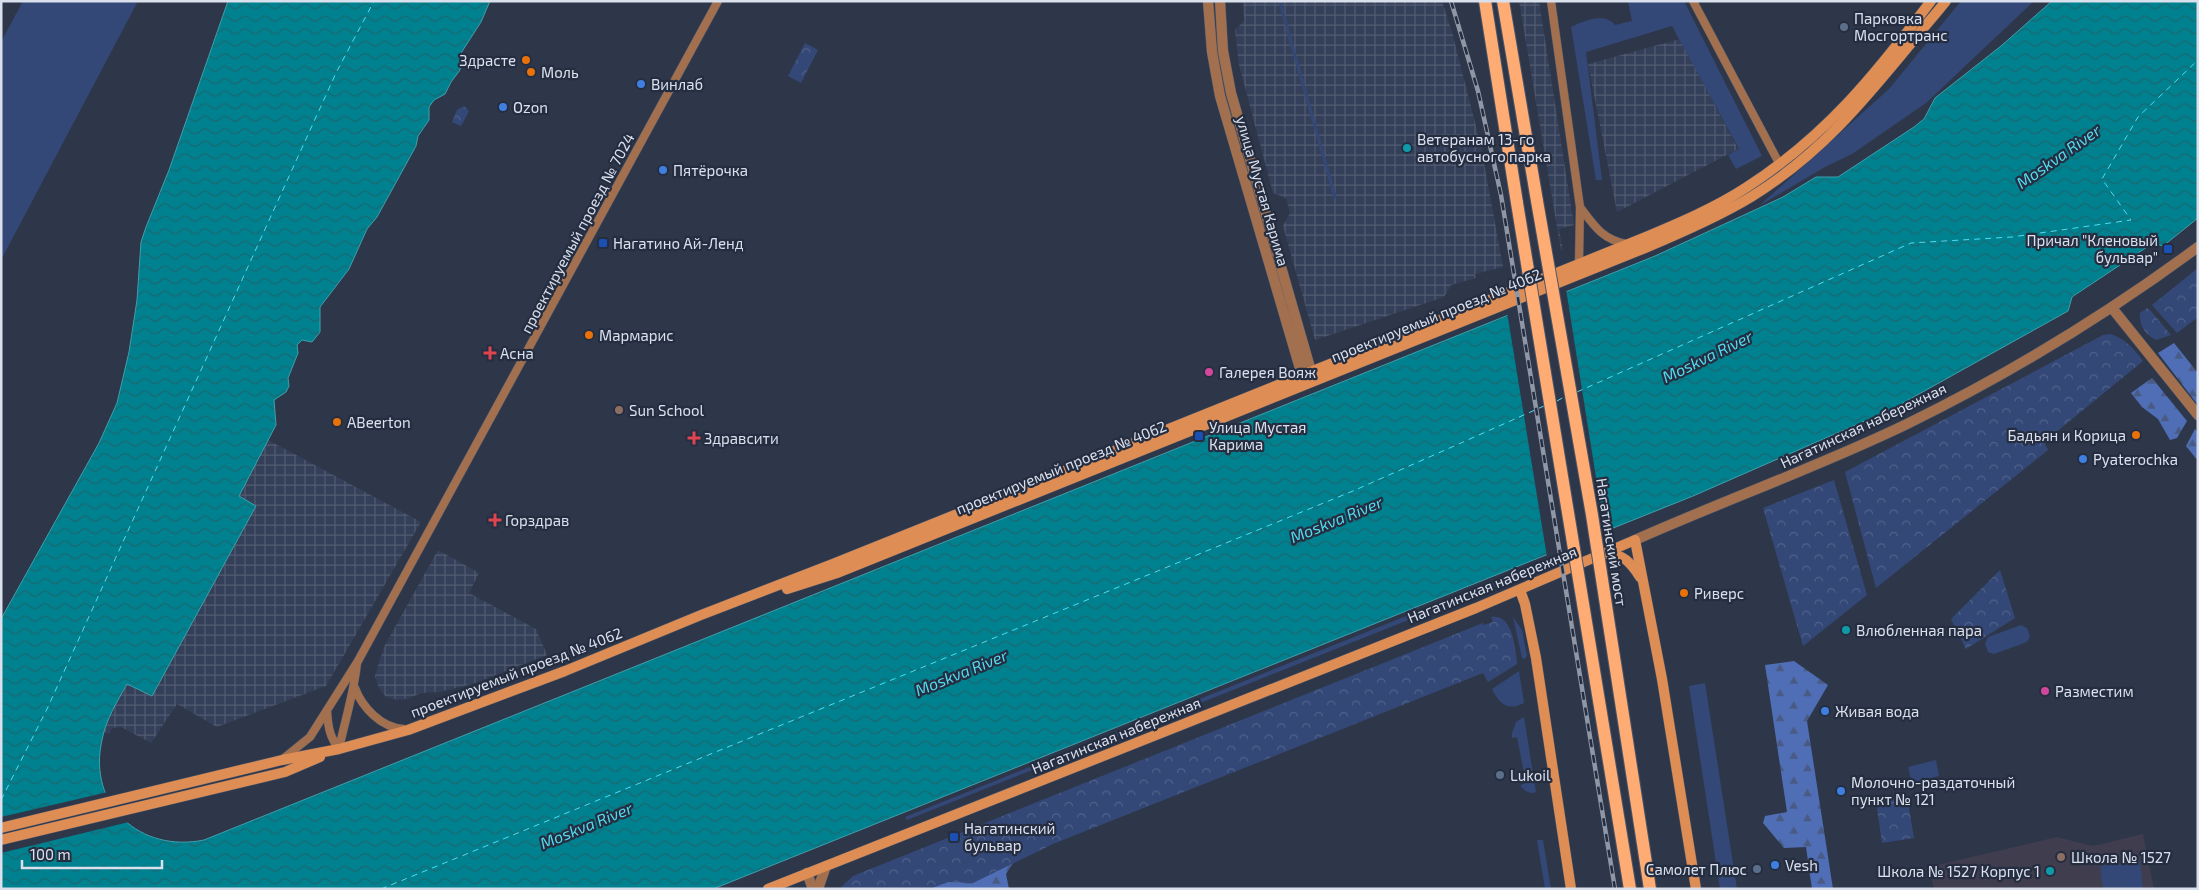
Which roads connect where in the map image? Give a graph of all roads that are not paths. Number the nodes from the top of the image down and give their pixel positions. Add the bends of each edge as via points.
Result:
1 (718, 1) edge
2 (1208, 1) edge
3 (1220, 1) edge
4 (1485, 1) edge
5 (1503, 1) edge
6 (1551, 1) edge
7 (1693, 1) edge
8 (1930, 1) edge
9 (1946, 1) edge
10 (1780, 165) junction
11 (1580, 207) junction
12 (1628, 244) junction
13 (2198, 247) edge
14 (1579, 264) junction
15 (2112, 308) junction
16 (1308, 379) junction
17 (2198, 415) edge
18 (1635, 540) junction
19 (1602, 555) junction
20 (1643, 580) junction
21 (1520, 590) junction
22 (358, 661) junction
23 (355, 688) junction
24 (327, 710) junction
25 (408, 730) junction
26 (339, 749) junction
27 (282, 760) junction
28 (1, 828) edge
29 (1, 840) edge
30 (826, 866) junction
31 (807, 873) junction
32 (768, 889) edge
33 (813, 889) edge
34 (818, 889) edge
35 (1571, 889) edge
36 (1630, 889) edge
37 (1650, 889) edge
38 (1696, 889) edge

1 - 22 street, проектируемый проезд № 7024
2 - 16 street, улица Мустая Карима via 1220,96
3 - 16 street, улица Мустая Карима via 1223,51 1231,93
4 - 36 main road, bridge
5 - 37 main road, Нагатинский мост, bridge via 1592,515
6 - 11 street
7 - 10 street
8 - 10 main road, проектируемый проезд № 4062 via 1852,100 1816,136
9 - 16 main road, проектируемый проезд № 4062 via 1840,126 1805,158 1750,197 1645,248
10 - 12 main road, проектируемый проезд № 4062 via 1726,199
11 - 12 street via 1607,238
11 - 14 street
12 - 14 main road, проектируемый проезд № 4062
13 - 15 street, Нагатинская набережная
14 - 16 main road, проектируемый проезд № 4062
15 - 17 street
15 - 18 street, Нагатинская набережная via 2004,372 1907,424
16 - 25 main road, проектируемый проезд № 4062 via 837,574 701,615
18 - 19 main road, Нагатинская набережная
18 - 20 main road
19 - 20 main road via 1624,557
19 - 21 main road, Нагатинская набережная
20 - 38 main road
21 - 30 main road, Нагатинская набережная
21 - 35 main road via 1537,666
22 - 23 street, проектируемый проезд № 7024
22 - 24 street, проектируемый проезд № 7024
23 - 25 street via 374,716 395,729
23 - 26 street, проектируемый проезд № 7024
24 - 26 street via 328,729
24 - 27 street, проектируемый проезд № 7024 via 310,737
25 - 26 main road, проектируемый проезд № 4062
26 - 27 main road, проектируемый проезд № 4062
26 - 29 main road, проектируемый проезд № 4062 via 285,772
27 - 28 main road, проектируемый проезд № 4062
30 - 31 main road, Нагатинская набережная
30 - 34 street
31 - 32 main road, Нагатинская набережная
31 - 33 street

